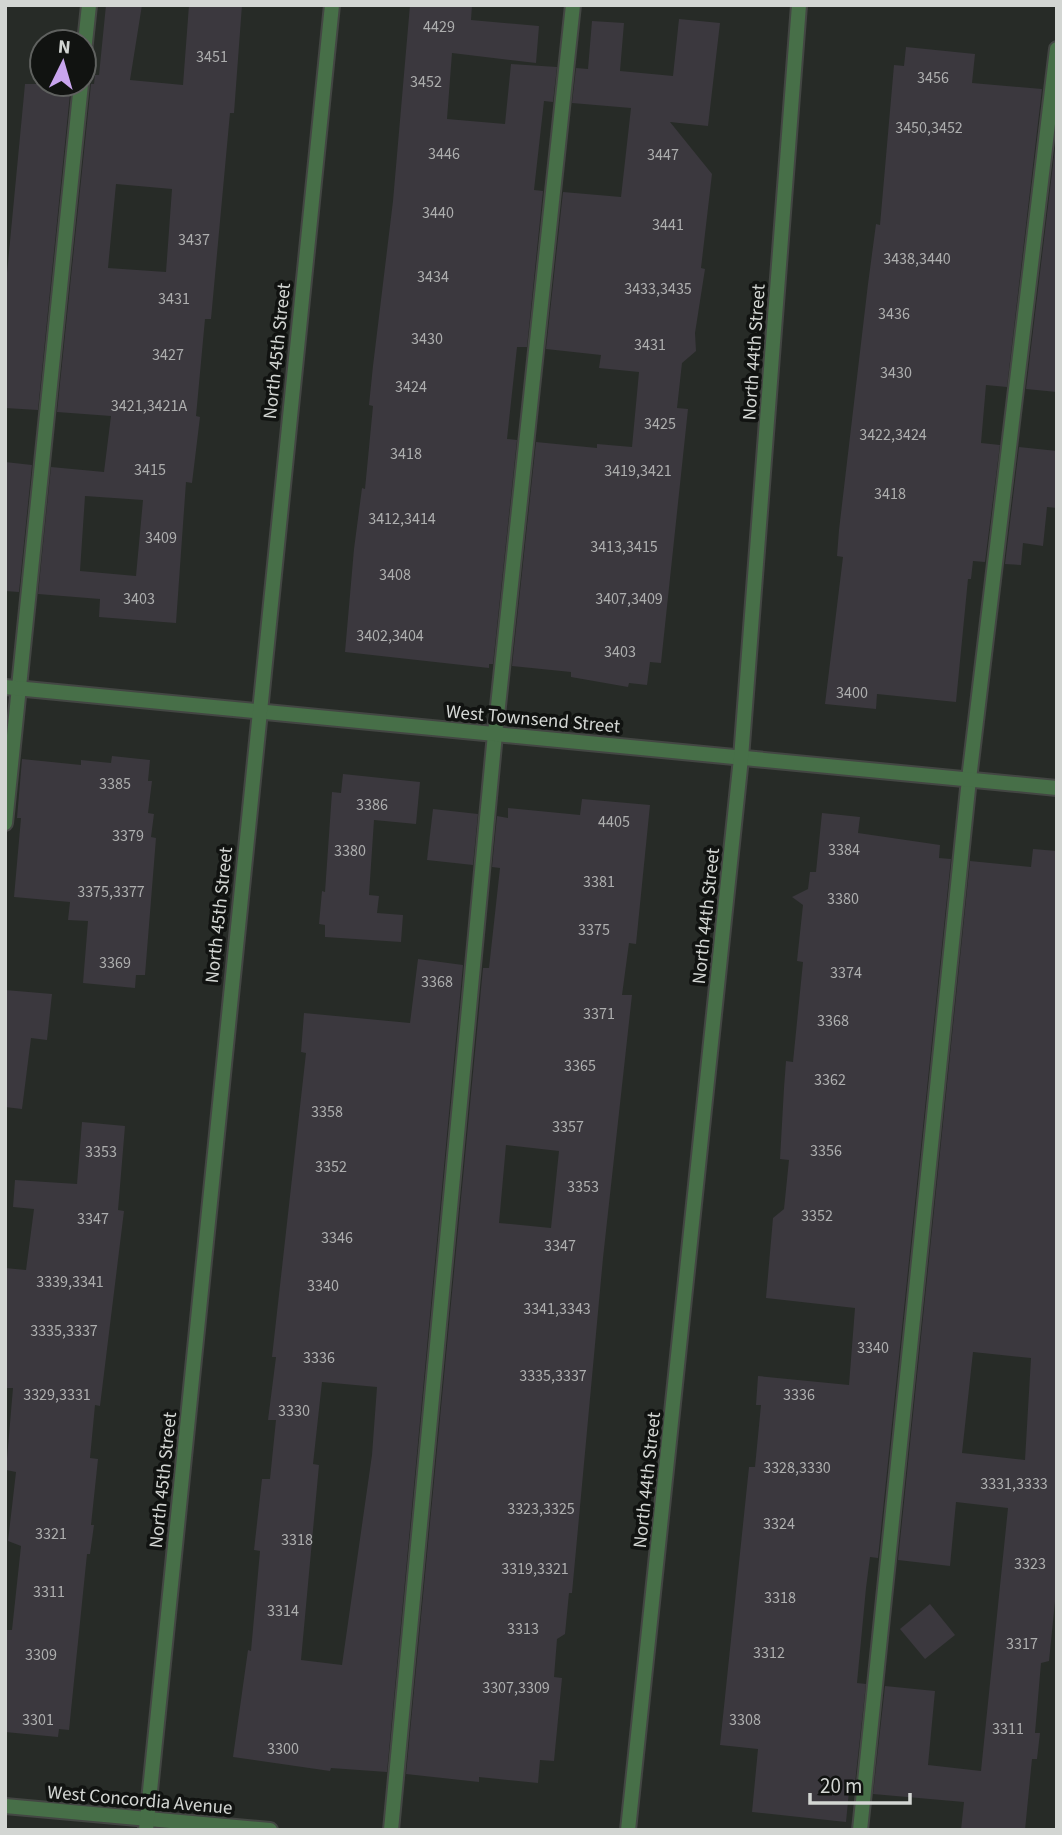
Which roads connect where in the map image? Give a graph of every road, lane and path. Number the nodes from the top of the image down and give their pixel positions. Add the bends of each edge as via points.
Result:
1 (89, 5) edge
2 (332, 5) edge
3 (573, 5) edge
4 (799, 5) edge
5 (87, 28) edge
6 (1057, 49) edge
7 (79, 98) edge
8 (12, 688) edge
9 (258, 711) junction
10 (495, 734) junction
11 (741, 758) junction
12 (969, 779) junction
13 (1057, 788) edge
14 (5, 823) edge
15 (5, 1806) edge
16 (147, 1824) edge
17 (270, 1830) edge
18 (391, 1830) edge
19 (628, 1830) edge
20 (860, 1830) edge

1 - 5 street
2 - 9 street, North 45th Street
3 - 10 street
4 - 11 street, North 44th Street
6 - 12 street
7 - 8 street
8 - 9 street, West Townsend Street
8 - 14 street
9 - 10 street, West Townsend Street
9 - 16 street, North 45th Street
10 - 11 street, West Townsend Street
10 - 18 street
11 - 12 street, West Townsend Street
11 - 19 street, North 44th Street
12 - 13 street, West Townsend Street
12 - 20 street
15 - 16 street, West Concordia Avenue
16 - 17 street, West Concordia Avenue

